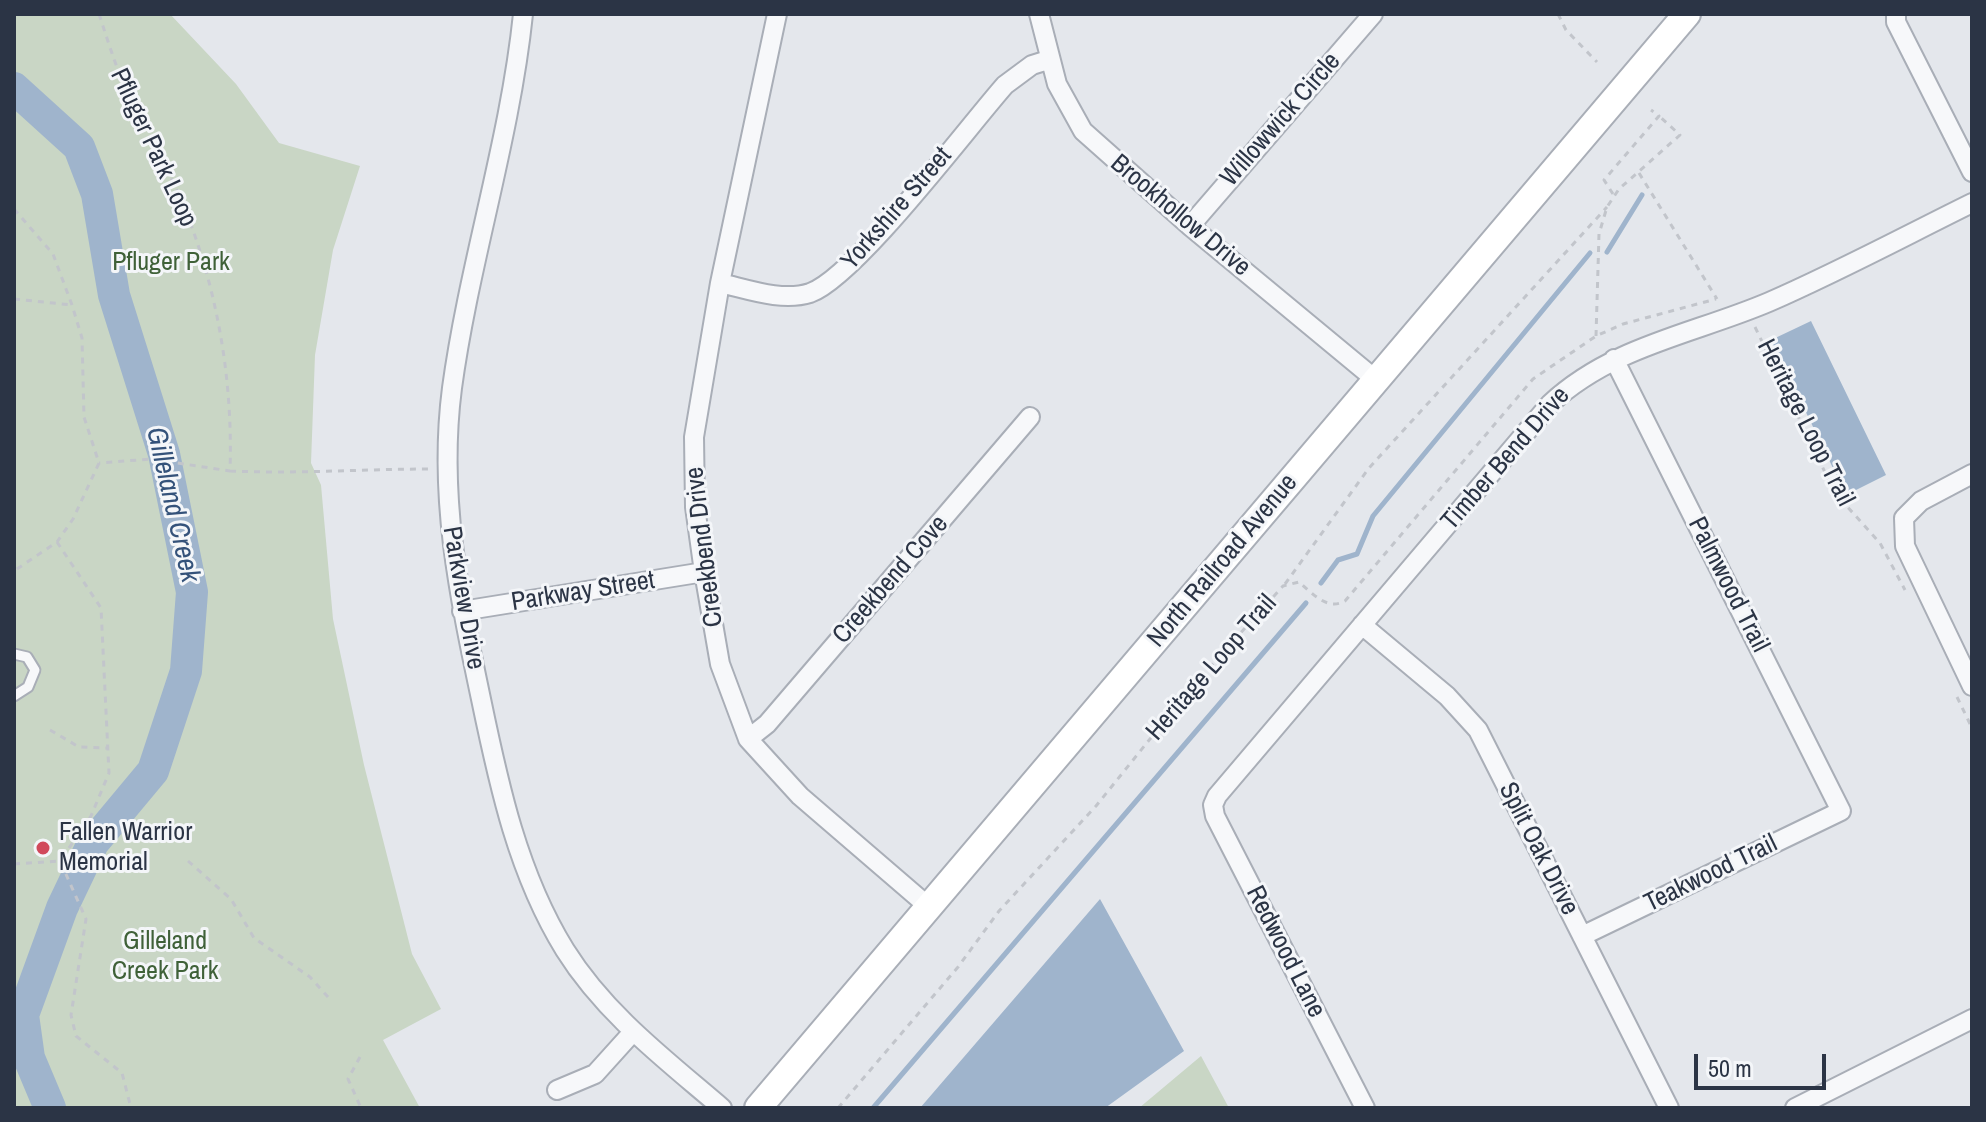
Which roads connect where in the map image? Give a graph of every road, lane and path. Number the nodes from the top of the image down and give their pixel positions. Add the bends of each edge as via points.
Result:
1 (99, 14) edge
2 (523, 14) edge
3 (777, 14) edge
4 (1039, 14) edge
5 (1373, 14) edge
6 (1558, 14) edge
7 (1687, 14) edge
8 (1896, 14) edge
9 (1048, 60) junction
10 (1597, 62) dead end
11 (1651, 110) dead end
12 (1659, 116) junction
13 (1972, 172) edge
14 (1639, 173) junction
15 (1614, 195) junction
16 (1972, 203) edge
17 (1607, 207) junction
18 (14, 209) edge
19 (1190, 226) junction
20 (720, 283) junction
21 (14, 299) edge
22 (72, 305) junction
23 (1754, 326) dead end
24 (1596, 336) junction
25 (1614, 359) junction
26 (1376, 380) junction
27 (1030, 417) dead end
28 (99, 463) junction
29 (431, 469) dead end
30 (230, 471) junction
31 (1972, 474) edge
32 (57, 542) junction
33 (14, 571) edge
34 (704, 572) junction
35 (1283, 586) junction
36 (1907, 595) dead end
37 (462, 611) junction
38 (1362, 625) junction
39 (14, 654) edge
40 (1964, 691) edge
41 (14, 696) edge
42 (1972, 728) edge
43 (50, 730) dead end
44 (748, 739) junction
45 (108, 748) junction
46 (1217, 796) joint
47 (1841, 811) joint
48 (60, 861) junction
49 (188, 861) dead end
50 (14, 864) edge
51 (929, 907) junction
52 (1582, 936) junction
53 (328, 997) dead end
54 (1972, 1019) edge
55 (632, 1033) junction
56 (360, 1057) dead end
57 (557, 1090) dead end
58 (131, 1108) edge
59 (361, 1108) edge
60 (722, 1108) edge
61 (758, 1108) edge
62 (838, 1108) edge
63 (1365, 1108) edge
64 (1669, 1108) edge
65 (1795, 1108) edge

1 - 30 path, Pfluger Park Loop via 112,59 184,207 216,303 232,424
2 - 37 street, Parkview Drive via 460,341 447,438 450,532
3 - 20 street, Creekbend Drive
4 - 9 street, Brookhollow Drive
5 - 19 street, Willowwick Circle
6 - 10 path
7 - 26 street, North Railroad Avenue
8 - 13 street
9 - 19 street, Brookhollow Drive via 1083,131
9 - 20 street, Yorkshire Street via 1005,85 860,255 827,284 796,296
11 - 12 path
12 - 14 path via 1680,135
12 - 15 path via 1604,180
14 - 15 path
14 - 24 path, Heritage Loop Trail via 1716,299
15 - 17 path
16 - 25 street, Timber Bend Drive via 1766,303
17 - 24 path via 1599,234
17 - 35 path via 1369,468
18 - 22 path via 53,254
19 - 26 street, Brookhollow Drive
20 - 34 street, Creekbend Drive via 694,437 695,507
21 - 22 path
22 - 28 path via 82,338 84,417
23 - 36 path, Heritage Loop Trail via 1835,493 1880,543
24 - 35 path, Heritage Loop Trail via 1533,379 1345,601 1325,602 1299,582
25 - 38 street, Timber Bend Drive via 1578,379 1550,404
25 - 47 street, Palmwood Trail
26 - 51 street, North Railroad Avenue
27 - 44 street, Creekbend Cove via 767,724
28 - 30 path via 151,459
28 - 32 path
29 - 30 path
31 - 40 street via 1921,501 1904,518 1905,546
32 - 33 path
32 - 45 path via 101,608
34 - 37 street, Parkway Street
34 - 44 street, Creekbend Drive via 720,664
35 - 62 path, Heritage Loop Trail via 999,911
37 - 55 street, Parkview Drive via 519,855 565,951
38 - 46 street, Timber Bend Drive
38 - 52 street, Split Oak Drive via 1447,696 1478,730
39 - 41 lane via 27,657 35,670 28,687
40 - 42 path
43 - 45 path via 79,747
44 - 51 street, Creekbend Drive via 800,796
45 - 48 path via 109,773 91,816
46 - 63 street, Redwood Lane via 1215,816
47 - 52 street, Teakwood Trail
48 - 50 path
48 - 58 path via 86,919 71,1015 76,1036 122,1073
49 - 53 path via 231,899 254,938 310,977
51 - 61 street, North Railroad Avenue
52 - 64 street, Split Oak Drive
54 - 65 street
55 - 57 street via 595,1074
55 - 60 street, Parkview Drive
56 - 59 path via 348,1079

